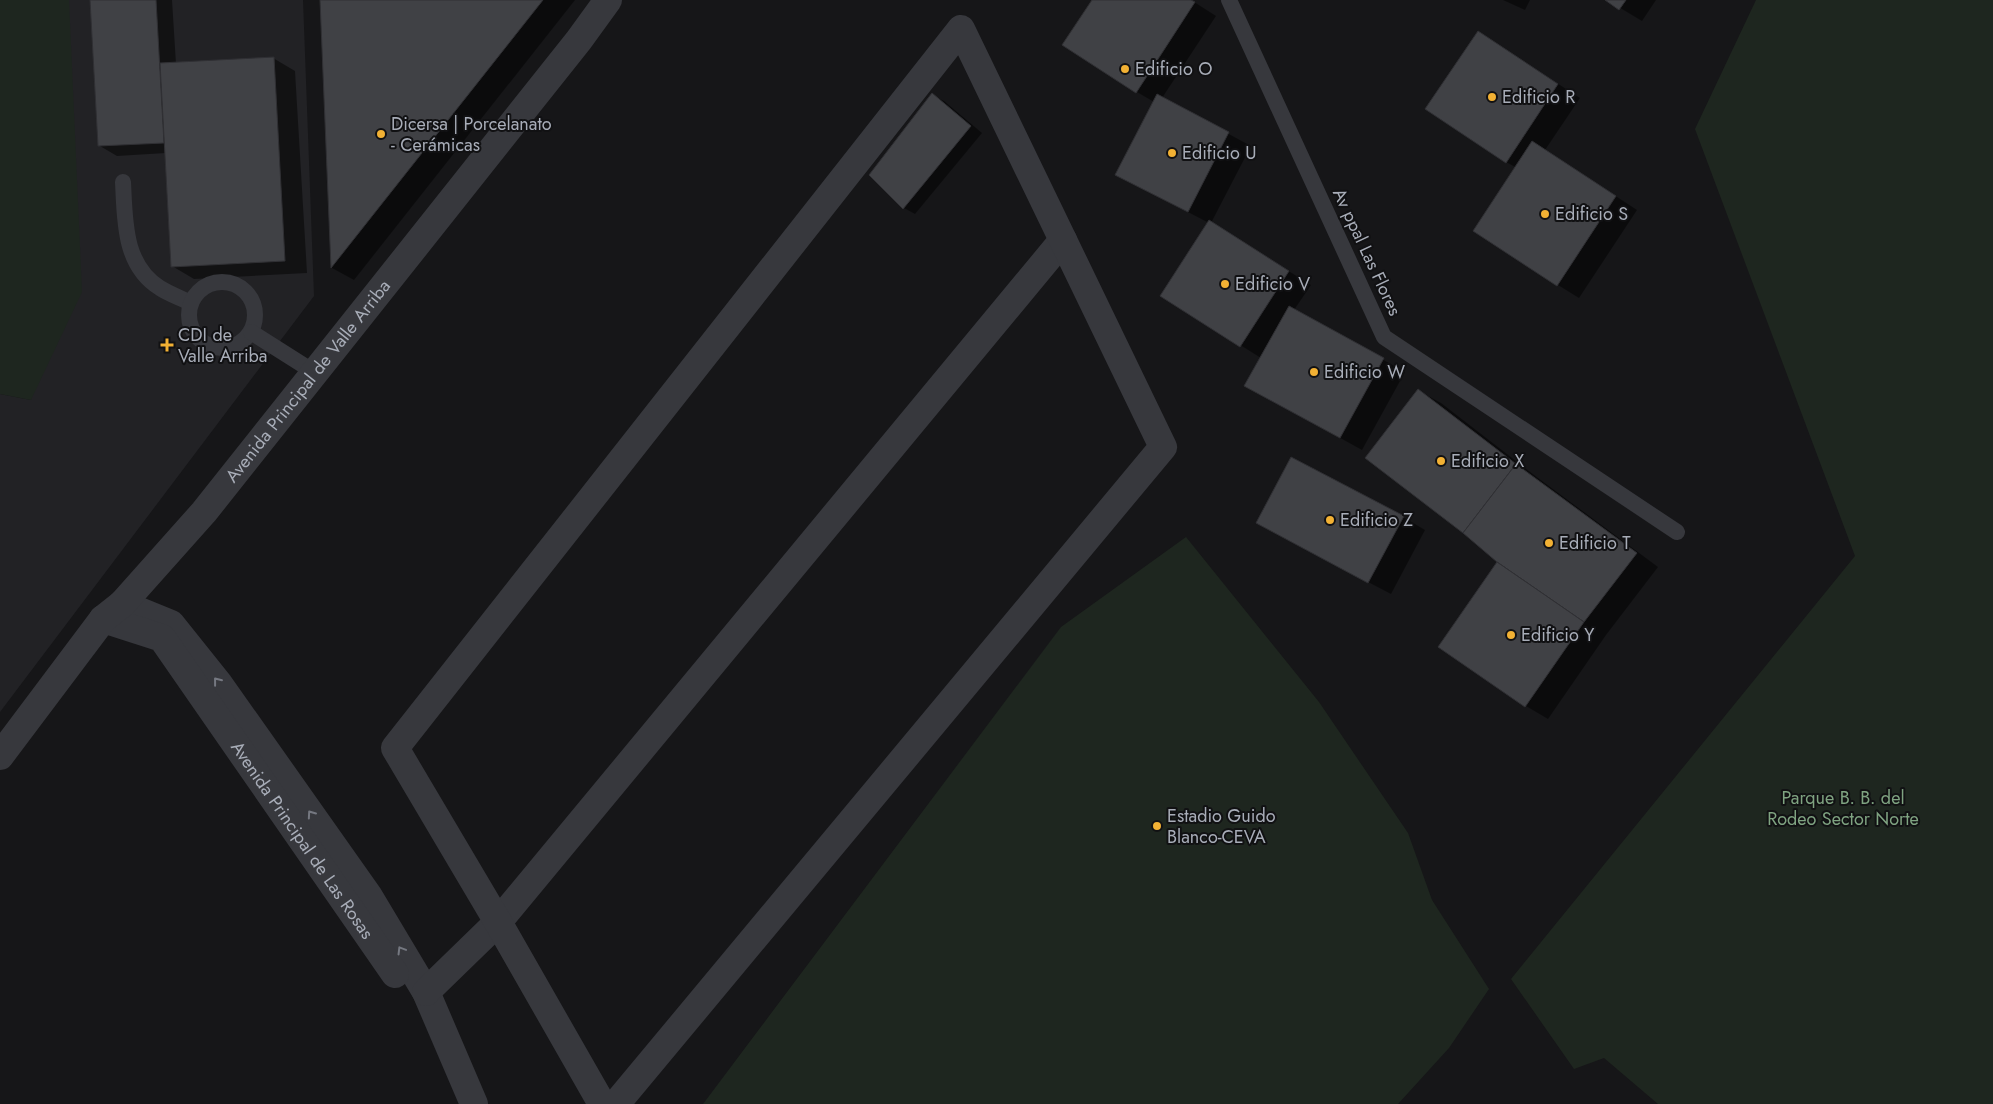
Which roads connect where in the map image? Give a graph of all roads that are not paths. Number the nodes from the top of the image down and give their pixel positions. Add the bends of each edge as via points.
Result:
1 (608, 0) edge
2 (1229, 0) edge
3 (123, 182) dead end
4 (1063, 240) junction
5 (191, 303) junction
6 (251, 332) junction
7 (314, 372) junction
8 (1677, 532) dead end
9 (112, 612) junction
10 (0, 756) edge
11 (498, 922) junction
12 (426, 992) junction
13 (458, 1104) edge
14 (474, 1104) edge
15 (602, 1104) edge
16 (616, 1104) edge

1 - 7 street, Avenida Principal de Valle Arriba
2 - 8 lane, Av ppal Las Flores via 1384,337
3 - 5 lane via 127,237 138,264 159,287
4 - 11 street
4 - 11 street via 961,29 394,748
4 - 16 street via 1163,447
5 - 6 lane via 192,327 198,338 208,345 233,347
5 - 6 lane via 198,293 219,282 242,288 255,308 256,320
6 - 7 lane
7 - 9 street, Avenida Principal de Valle Arriba via 204,512
9 - 10 street, Avenida Principal de Valle Arriba
12 -> 9 street via 368,895 220,684 171,624
9 - 13 street, Avenida Principal de Las Rosas via 162,638 413,999
11 - 12 street
11 - 15 street
12 - 14 street

